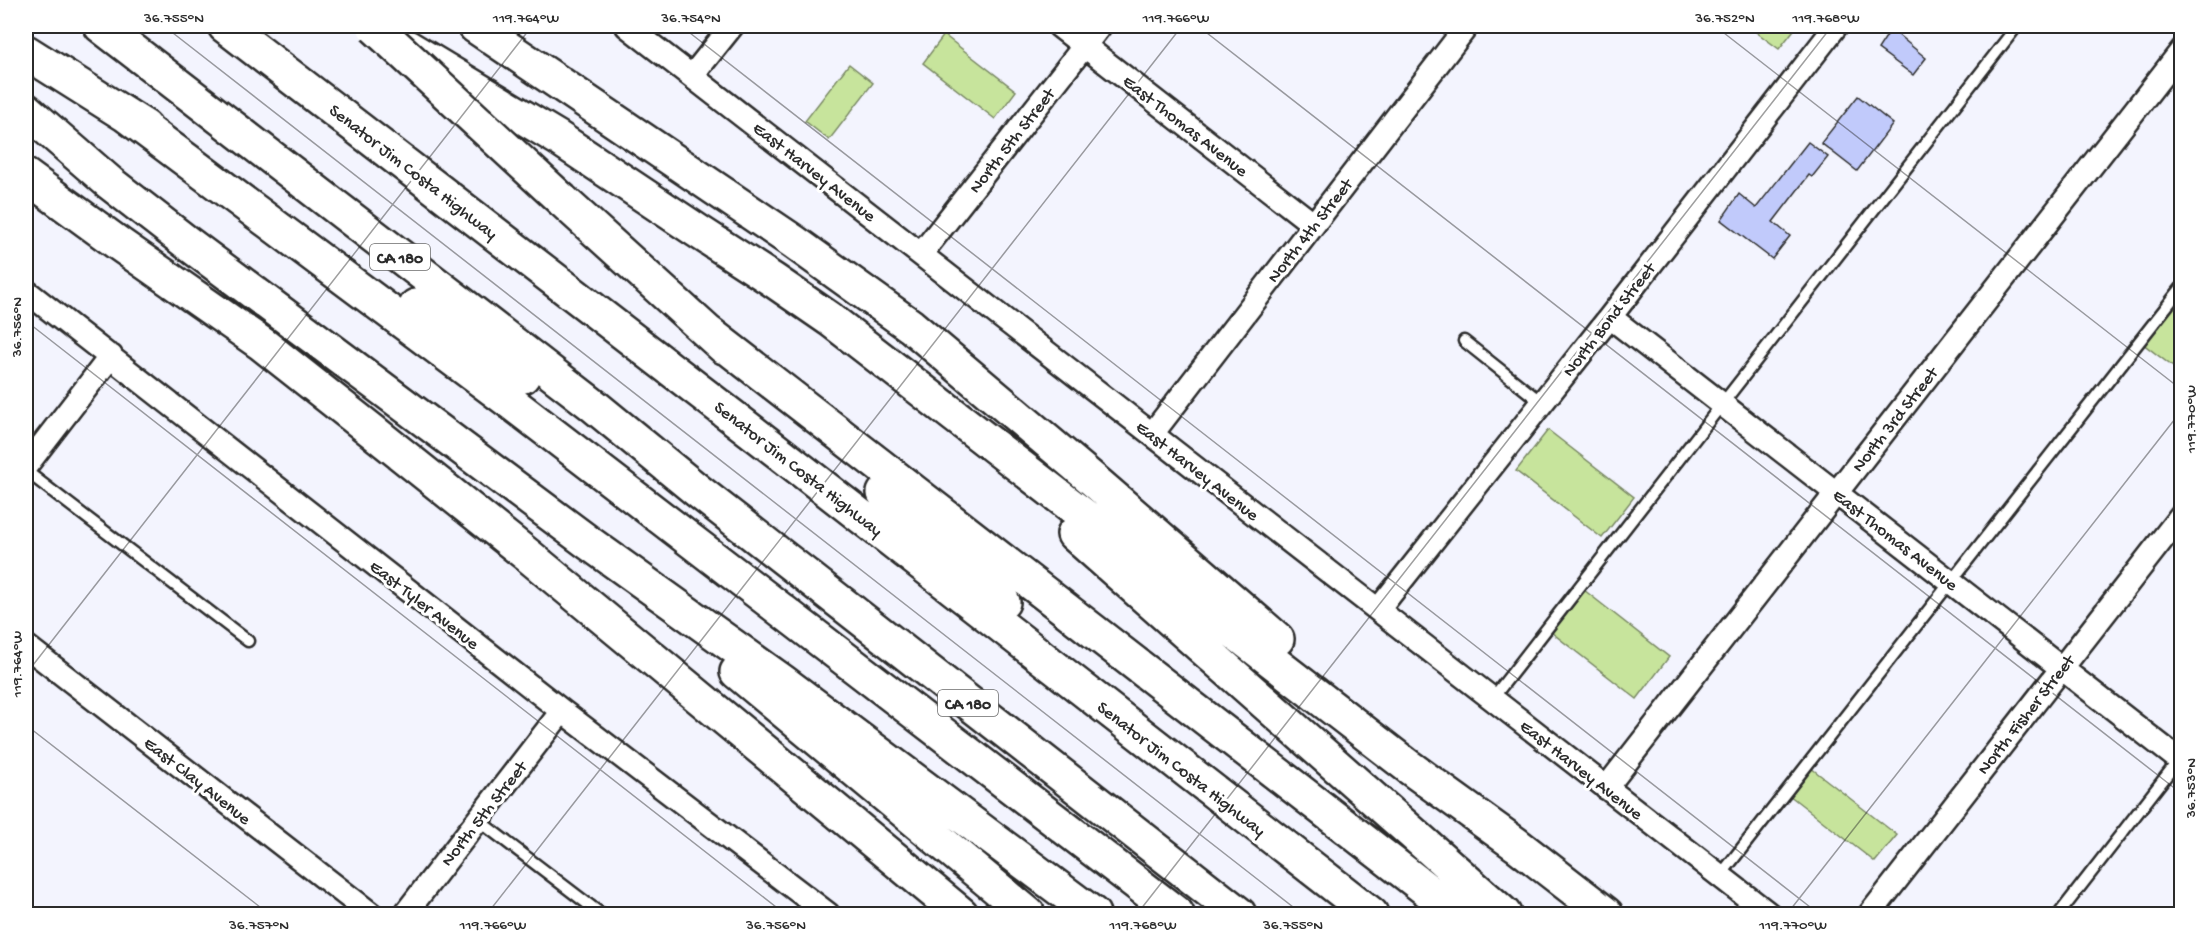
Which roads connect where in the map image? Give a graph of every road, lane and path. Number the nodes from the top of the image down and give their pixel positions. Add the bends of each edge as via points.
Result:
1 (101, 26) edge
2 (225, 26) edge
3 (373, 26) edge
4 (476, 26) edge
5 (627, 26) edge
6 (732, 26) edge
7 (1059, 26) edge
8 (1100, 26) edge
9 (1467, 26) edge
10 (1836, 26) edge
11 (2017, 26) edge
12 (1084, 45) junction
13 (2181, 50) edge
14 (26, 52) edge
15 (692, 76) junction
16 (26, 110) edge
17 (126, 115) junction
18 (26, 176) edge
19 (1314, 224) junction
20 (696, 231) junction
21 (921, 254) junction
22 (2181, 287) edge
23 (26, 291) edge
24 (1610, 316) junction
25 (709, 333) junction
26 (1464, 341) dead end
27 (111, 356) junction
28 (1542, 403) junction
29 (1722, 404) junction
30 (1152, 434) junction
31 (26, 466) edge
32 (26, 471) edge
33 (698, 491) junction
34 (1836, 493) junction
35 (2181, 514) edge
36 (589, 543) junction
37 (1950, 582) junction
38 (1378, 610) junction
39 (248, 641) dead end
40 (26, 646) edge
41 (2061, 668) junction
42 (1492, 699) junction
43 (562, 711) junction
44 (2181, 760) edge
45 (1188, 772) junction
46 (1606, 788) junction
47 (478, 820) junction
48 (1517, 845) junction
49 (1720, 876) junction
50 (371, 915) edge
51 (405, 915) edge
52 (601, 915) edge
53 (828, 915) edge
54 (961, 915) edge
55 (1028, 915) edge
56 (1093, 915) edge
57 (1177, 915) edge
58 (1239, 915) edge
59 (1371, 915) edge
60 (1458, 915) edge
61 (1504, 915) edge
62 (1606, 915) edge
63 (1769, 915) edge
64 (1870, 915) edge
65 (2059, 915) edge

1 - 33 highway, CA 180 via 593,405
2 - 45 highway, Senator Jim Costa Highway
3 - 20 highway via 558,138
3 - 25 highway, bridge
4 - 48 highway via 911,326
5 - 15 street, East Harvey Avenue
6 - 15 street
7 - 12 street, East Thomas Avenue
8 - 12 street, North 5th Street
9 - 19 street, North 4th Street
10 - 24 street, North Bond Street
11 - 29 lane
12 - 19 street, East Thomas Avenue
12 - 21 street, North 5th Street
13 - 34 street, North 3rd Street
14 - 17 highway
15 - 21 street, East Harvey Avenue
16 - 36 highway via 186,242
17 - 33 highway
17 - 57 highway via 504,397
18 - 54 highway via 262,344 371,430
19 - 30 street, North 4th Street
20 - 48 highway via 831,320 1409,767
20 - 61 highway via 988,460
21 - 30 street, East Harvey Avenue
22 - 37 lane
23 - 27 street, East Tyler Avenue
24 - 28 street, North Bond Street
24 - 29 street, East Thomas Avenue
25 - 45 highway
25 - 60 highway
26 - 28 lane
27 - 31 street
27 - 43 street, East Tyler Avenue
28 - 38 street, North Bond Street
29 - 34 street, East Thomas Avenue
29 - 42 lane
30 - 38 street, East Harvey Avenue
32 - 39 lane
33 - 58 highway, CA 180
34 - 37 street, East Thomas Avenue
34 - 46 street, North 3rd Street
35 - 41 street, North Fisher Street
36 - 55 highway via 774,704
36 - 56 highway via 783,682
37 - 41 street, East Thomas Avenue
37 - 49 lane
38 - 42 street, East Harvey Avenue
40 - 50 street, East Clay Avenue
41 - 44 street, East Thomas Avenue
41 - 64 street, North Fisher Street
42 - 46 street, East Harvey Avenue
43 - 47 street, North 5th Street
43 - 53 street, East Tyler Avenue
44 - 65 lane
45 - 59 highway, Senator Jim Costa Highway
46 - 49 street, East Harvey Avenue
47 - 51 street, North 5th Street
47 - 52 lane
48 - 62 highway
49 - 63 street, East Harvey Avenue

